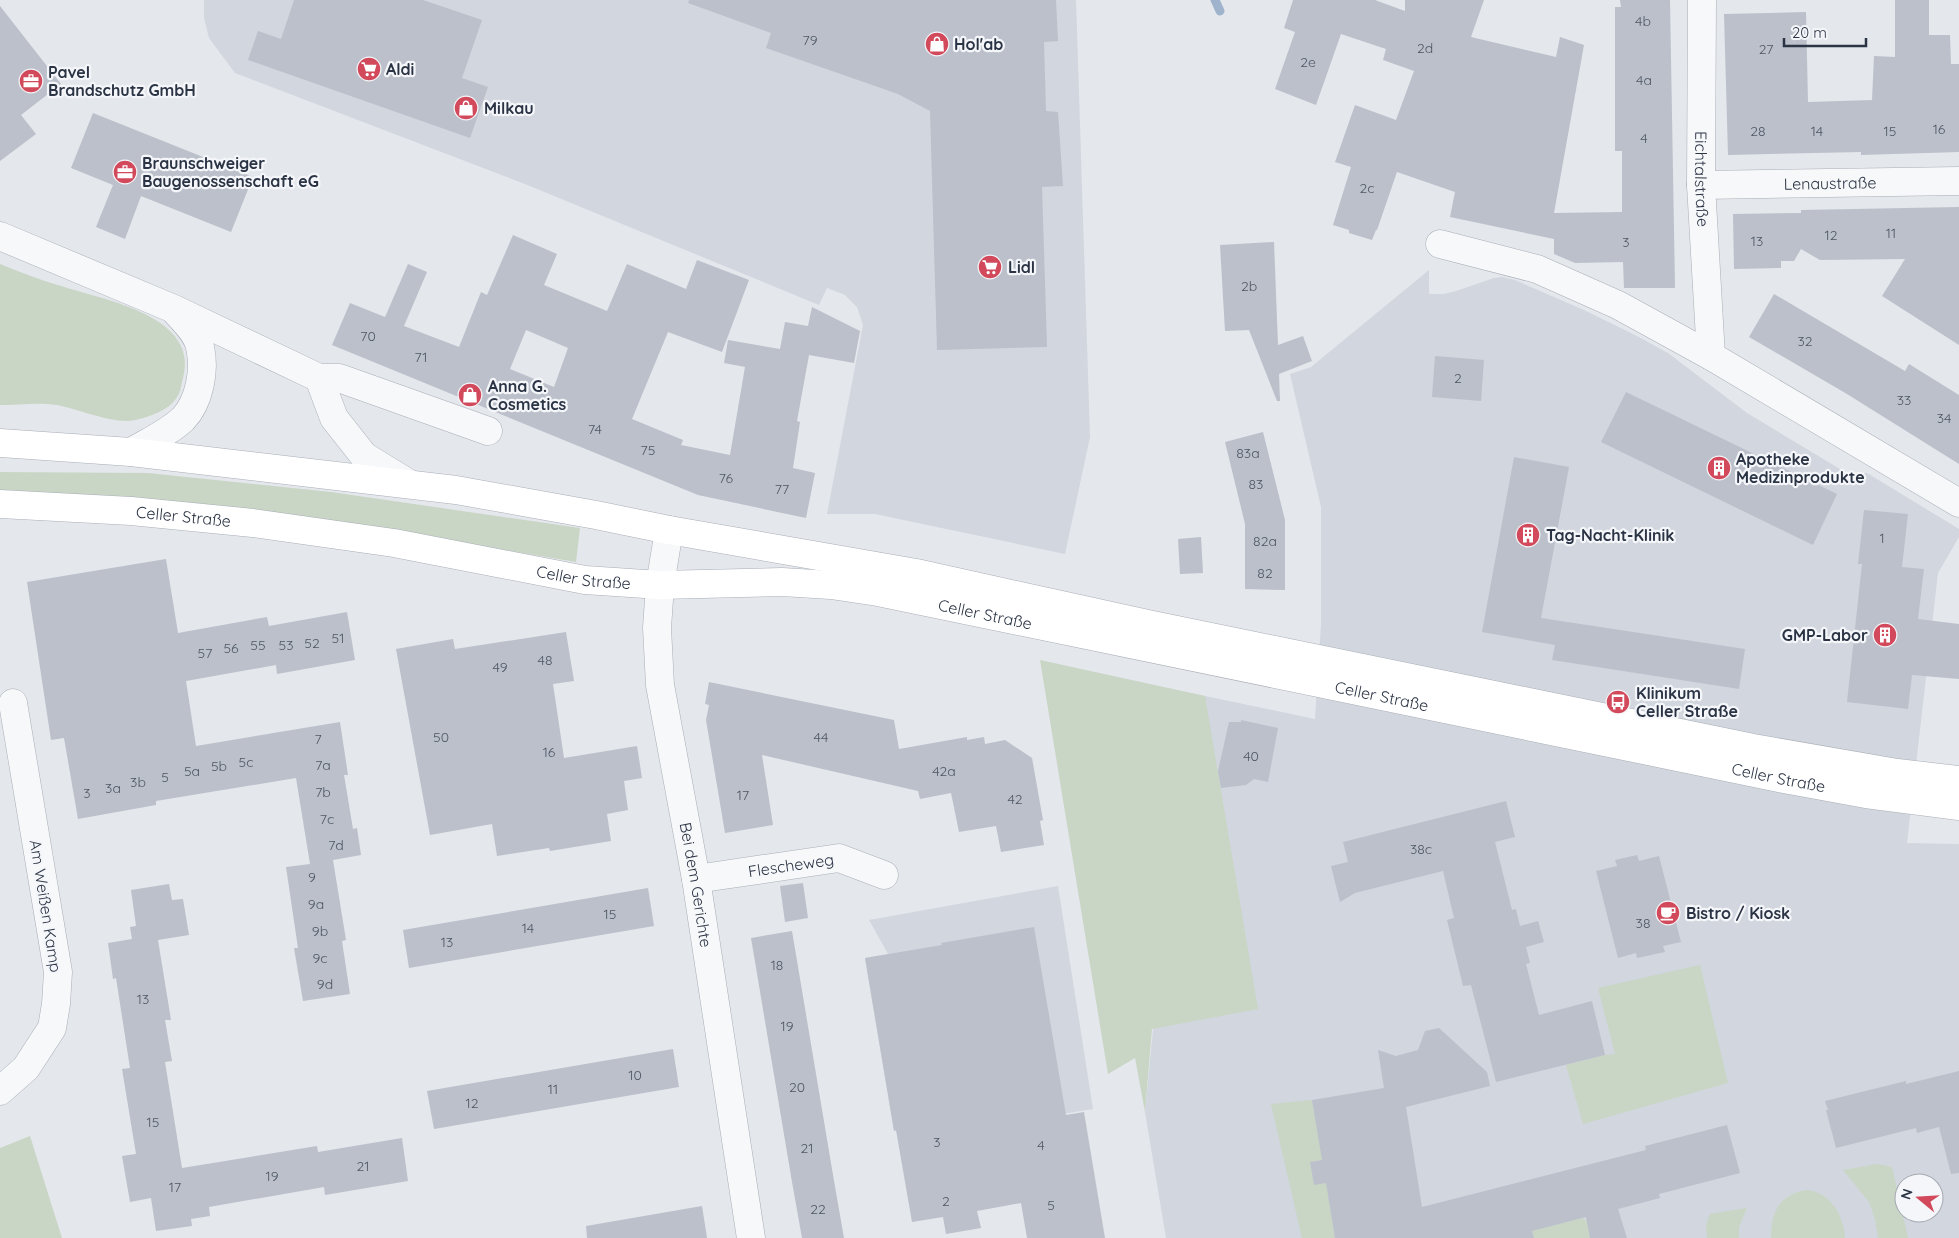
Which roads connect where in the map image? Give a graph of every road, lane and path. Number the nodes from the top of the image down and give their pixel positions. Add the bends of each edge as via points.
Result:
1 (1702, 0) edge
2 (1959, 180) edge
3 (1701, 185) junction
4 (0, 236) edge
5 (1440, 244) dead end
6 (174, 309) junction
7 (1711, 356) junction
8 (319, 378) junction
9 (488, 431) dead end
10 (0, 443) edge
11 (131, 452) junction
12 (408, 483) junction
13 (1959, 503) edge
14 (0, 504) edge
15 (669, 530) junction
16 (660, 585) junction
17 (13, 703) dead end
18 (1959, 780) edge
19 (1959, 806) edge
20 (884, 875) dead end
21 (696, 879) junction
22 (0, 1091) edge
23 (751, 1238) edge

1 - 3 street, Eichtalstraße
2 - 3 street, Lenaustraße
3 - 7 street, Eichtalstraße
4 - 6 street
5 - 7 street via 1537,269 1618,305
6 - 8 street
6 - 11 street via 200,346 202,379 184,418 170,430
7 - 13 street
8 - 9 street via 338,378
8 - 12 street, Celler Straße via 334,418 364,456
10 - 11 main road, Celler Straße
11 - 12 main road, Celler Straße
12 - 15 main road, Celler Straße
14 - 16 main road, Celler Straße via 131,510 253,523 394,543 585,580
15 - 16 street, Bei dem Gerichte
15 - 18 main road, Celler Straße via 916,573 1152,625 1754,748 1897,773
16 - 19 main road, Celler Straße via 782,582 878,592 1775,778
16 - 21 street, Bei dem Gerichte via 657,628 660,685
17 - 22 street, Am Weißen Kamp via 58,972 52,1028 26,1068
20 - 21 street, Flescheweg via 839,858
21 - 23 street, Bei dem Gerichte

